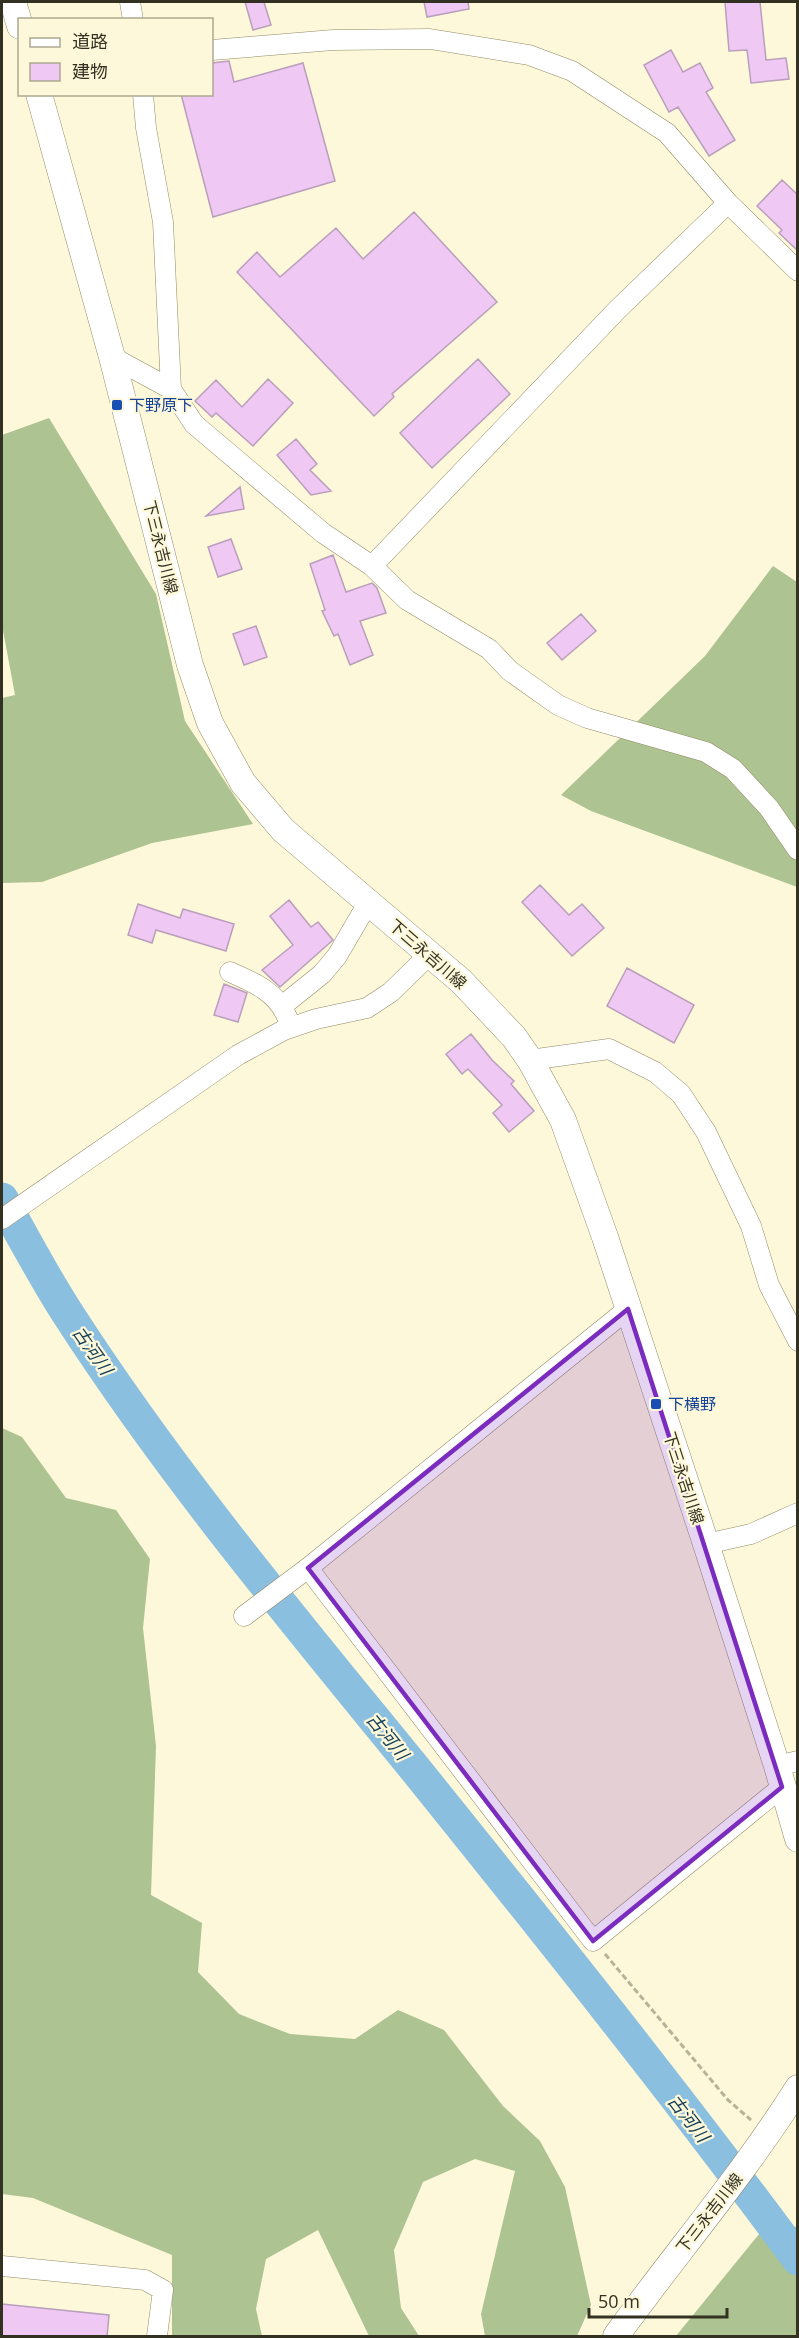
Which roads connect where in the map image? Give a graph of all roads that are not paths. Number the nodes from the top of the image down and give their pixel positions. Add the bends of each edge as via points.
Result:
1 (13, 2) edge
2 (130, 2) edge
3 (133, 18) edge
4 (18, 19) edge
5 (213, 50) edge
6 (40, 96) edge
7 (143, 96) edge
8 (728, 203) junction
9 (798, 271) edge
10 (112, 357) junction
11 (171, 389) junction
12 (372, 566) junction
13 (798, 850) edge
14 (368, 903) junction
15 (430, 954) junction
16 (230, 972) dead end
17 (282, 1006) junction
18 (291, 1028) junction
19 (530, 1060) junction
20 (2, 1219) edge
21 (628, 1309) junction
22 (798, 1341) edge
23 (798, 1513) edge
24 (706, 1544) junction
25 (305, 1570) junction
26 (244, 1616) dead end
27 (786, 1771) edge
28 (798, 1839) edge
29 (798, 2088) edge
30 (2, 2266) edge
31 (157, 2337) edge
32 (616, 2337) edge

1 - 4 main road
2 - 3 street
5 - 8 street via 333,40 430,39 529,55 572,71 667,133
6 - 10 main road, 下三永吉川線
7 - 11 street via 164,222
8 - 9 street
8 - 12 street via 618,309
10 - 11 street
10 - 14 main road, 下三永吉川線 via 190,665 210,723 243,783 283,830
11 - 12 street via 194,424 322,533
12 - 13 street via 407,600 489,649 510,671 558,705 587,718 706,752 733,769 769,808
14 - 15 main road, 下三永吉川線
14 - 17 street via 322,974
15 - 18 street via 392,992 367,1008
15 - 19 main road, 下三永吉川線 via 514,1036
16 - 17 street via 260,985
17 - 18 street
18 - 20 street via 238,1055
19 - 21 main road, 下三永吉川線 via 563,1120
19 - 22 street via 609,1049 655,1072 681,1094 706,1132 741,1205 769,1285
21 - 24 main road, 下三永吉川線
21 - 25 street
23 - 24 street via 751,1534
24 - 27 main road, 下三永吉川線
25 - 26 street
25 - 27 street via 593,1941
27 - 28 main road, 下三永吉川線
29 - 32 main road, 下三永吉川線 via 764,2141
30 - 31 street via 145,2280 163,2290

